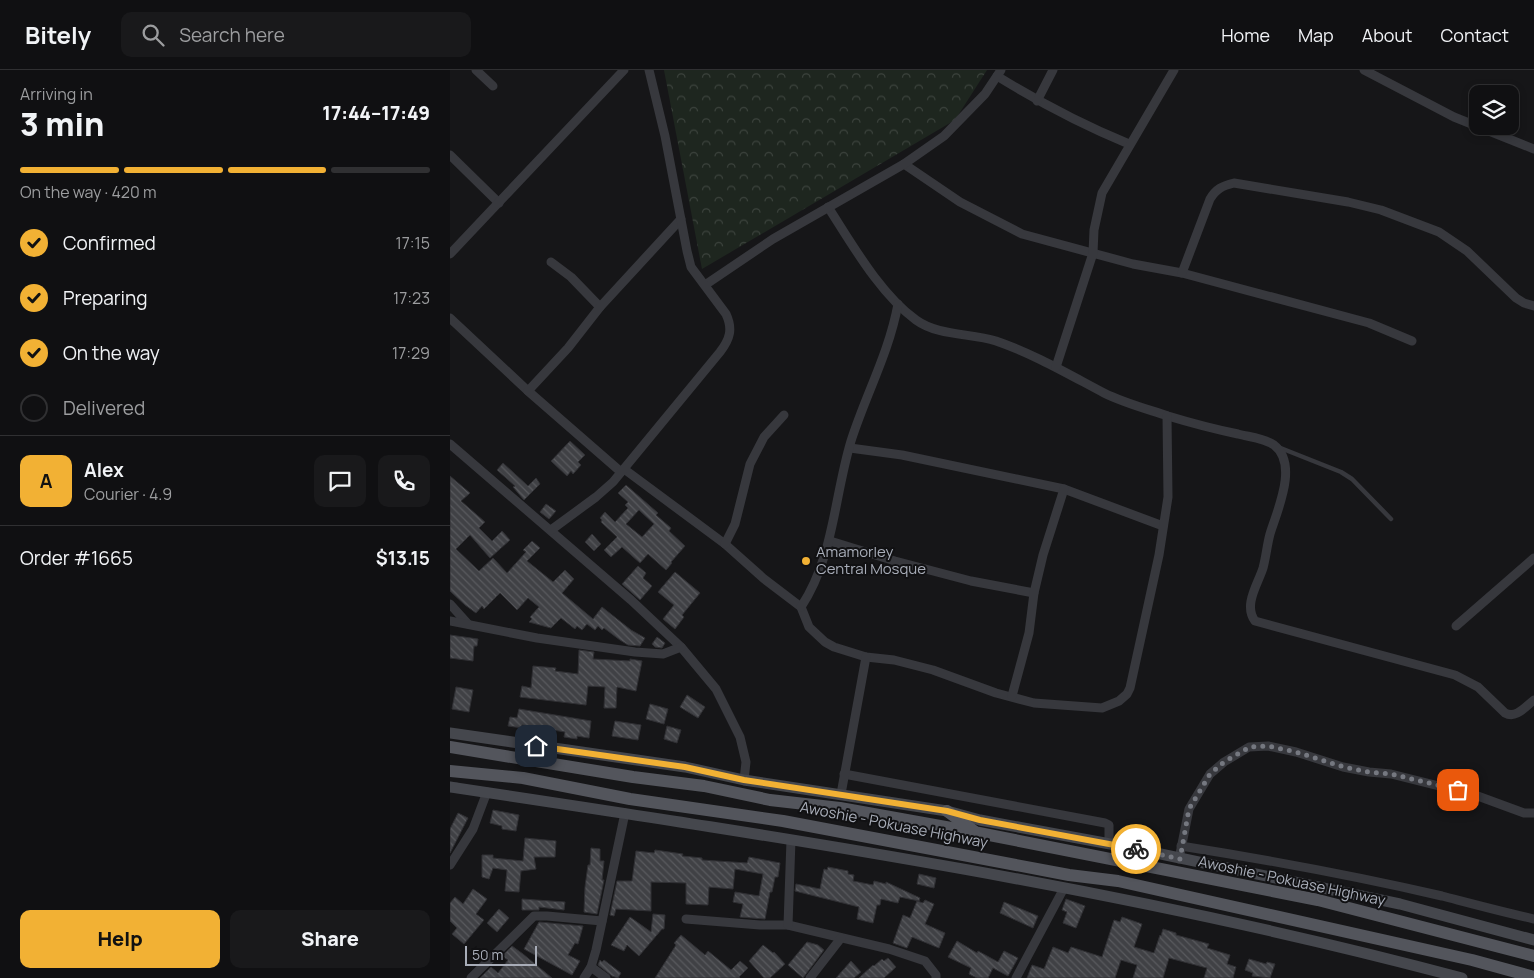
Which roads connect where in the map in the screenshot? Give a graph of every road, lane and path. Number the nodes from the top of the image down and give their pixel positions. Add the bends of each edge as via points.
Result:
1 (476, 70) edge
2 (624, 70) edge
3 (649, 70) edge
4 (1054, 70) edge
5 (1174, 70) edge
6 (1364, 70) edge
7 (999, 73) edge
8 (493, 86) dead end
9 (1037, 101) junction
10 (1129, 144) junction
11 (1534, 150) edge
12 (450, 155) edge
13 (904, 164) junction
14 (499, 202) junction
15 (828, 207) junction
16 (681, 219) junction
17 (1093, 253) junction
18 (450, 254) edge
19 (551, 262) dead end
20 (1182, 273) junction
21 (705, 285) junction
22 (898, 304) junction
23 (1534, 306) edge
24 (600, 307) junction
25 (450, 318) edge
26 (1412, 341) dead end
27 (1056, 366) junction
28 (528, 391) junction
29 (784, 415) dead end
30 (1167, 416) junction
31 (450, 444) edge
32 (1274, 446) junction
33 (850, 448) junction
34 (623, 470) junction
35 (1064, 489) junction
36 (1391, 519) dead end
37 (1163, 526) junction
38 (551, 530) junction
39 (830, 541) junction
40 (726, 544) junction
41 (1534, 558) edge
42 (1034, 593) junction
43 (450, 604) edge
44 (801, 608) junction
45 (450, 621) edge
46 (468, 624) junction
47 (1456, 626) dead end
48 (680, 647) junction
49 (866, 657) junction
50 (1012, 696) junction
51 (1534, 700) edge
52 (450, 733) edge
53 (450, 746) edge
54 (450, 771) edge
55 (844, 774) junction
56 (744, 780) junction
57 (450, 787) edge
58 (487, 792) junction
59 (841, 794) junction
60 (947, 811) junction
61 (625, 813) junction
62 (1534, 813) edge
63 (979, 833) junction
64 (792, 840) junction
65 (1109, 844) junction
66 (1181, 846) junction
67 (1224, 853) junction
68 (1180, 859) junction
69 (450, 865) edge
70 (1222, 867) junction
71 (1339, 874) junction
72 (1064, 888) junction
73 (1333, 890) junction
74 (1276, 893) junction
75 (1270, 915) junction
76 (686, 919) dead end
77 (1534, 919) edge
78 (602, 921) junction
79 (788, 924) junction
80 (841, 938) junction
81 (1534, 940) edge
82 (1534, 956) edge
83 (591, 967) junction
84 (1534, 977) edge
85 (471, 978) edge
86 (584, 978) edge
87 (606, 978) edge
88 (810, 978) edge
89 (936, 978) edge
90 (1016, 978) edge
91 (1462, 978) edge

1 - 8 street
2 - 14 street
3 - 16 street
4 - 9 street
5 - 10 street
6 - 11 street via 1454,117
7 - 9 street
7 - 13 street via 959,123
9 - 10 street
10 - 17 street via 1102,193
12 - 14 street
13 - 15 street
13 - 17 street via 960,202 1022,234
14 - 18 street
15 - 21 street
15 - 22 street via 859,256
16 - 21 street via 691,266
16 - 24 street
17 - 20 street
17 - 27 street
19 - 24 street
20 - 23 street via 1210,199 1215,191 1234,183 1348,202 1381,210 1439,232 1467,250 1516,298
20 - 26 street via 1369,323
21 - 34 street via 730,322 730,337
22 - 27 street via 917,321 940,330 994,340
22 - 33 street via 894,328
24 - 28 street
25 - 28 street
27 - 30 street via 1106,394
28 - 34 street
29 - 40 street via 764,437 750,464 736,524
30 - 32 street
30 - 37 street via 1168,497
31 - 38 street
32 - 36 lane via 1341,472
32 - 51 street via 1282,458 1285,483 1269,536 1264,566 1251,600 1250,611 1255,621 1455,675 1478,687 1510,716
33 - 35 street via 902,455
33 - 39 street
34 - 38 street via 596,497
34 - 40 street
35 - 37 street
35 - 42 street
37 - 50 street via 1142,636 1127,694 1102,708 1034,703
38 - 48 street
39 - 42 street via 971,581
39 - 44 street via 819,575
40 - 44 street
41 - 47 street
42 - 50 street via 1029,633
43 - 46 street
44 - 49 street via 809,627 825,642
45 - 46 street
46 - 48 street via 536,638 635,652 663,654
48 - 56 street via 716,689 740,737 746,762
49 - 50 street via 933,670
49 - 55 street
52 - 56 street via 685,767
53 - 63 main road, Awoshie - Pokuase Highway
54 - 75 main road, Awoshie - Pokuase Highway via 523,778 630,799 783,821 1069,875 1118,881
55 - 59 street
55 - 65 street via 1105,823 1109,825
56 - 59 street
57 - 58 street
58 - 61 street
58 - 69 street via 472,829
59 - 60 street
60 - 63 main road
60 - 65 street
61 - 64 street
61 - 78 street
62 - 66 street via 1524,813 1475,795 1391,774 1344,767 1268,746 1250,747 1210,774 1189,809
63 - 74 main road, Awoshie - Pokuase Highway
64 - 72 street
64 - 79 street
65 - 68 street
66 - 67 street
66 - 68 street
67 - 70 street
67 - 71 street
68 - 70 street
70 - 73 street
71 - 73 street
71 - 77 street
72 - 90 street
72 - 91 street via 1374,954
73 - 81 street via 1400,904
74 - 75 main road
74 - 82 main road, Awoshie - Pokuase Highway via 1318,900
75 - 84 main road, Awoshie - Pokuase Highway
76 - 79 street
78 - 83 street
78 - 85 street via 534,916
79 - 80 street
80 - 88 street
80 - 89 street via 925,961
83 - 86 street
83 - 87 street

